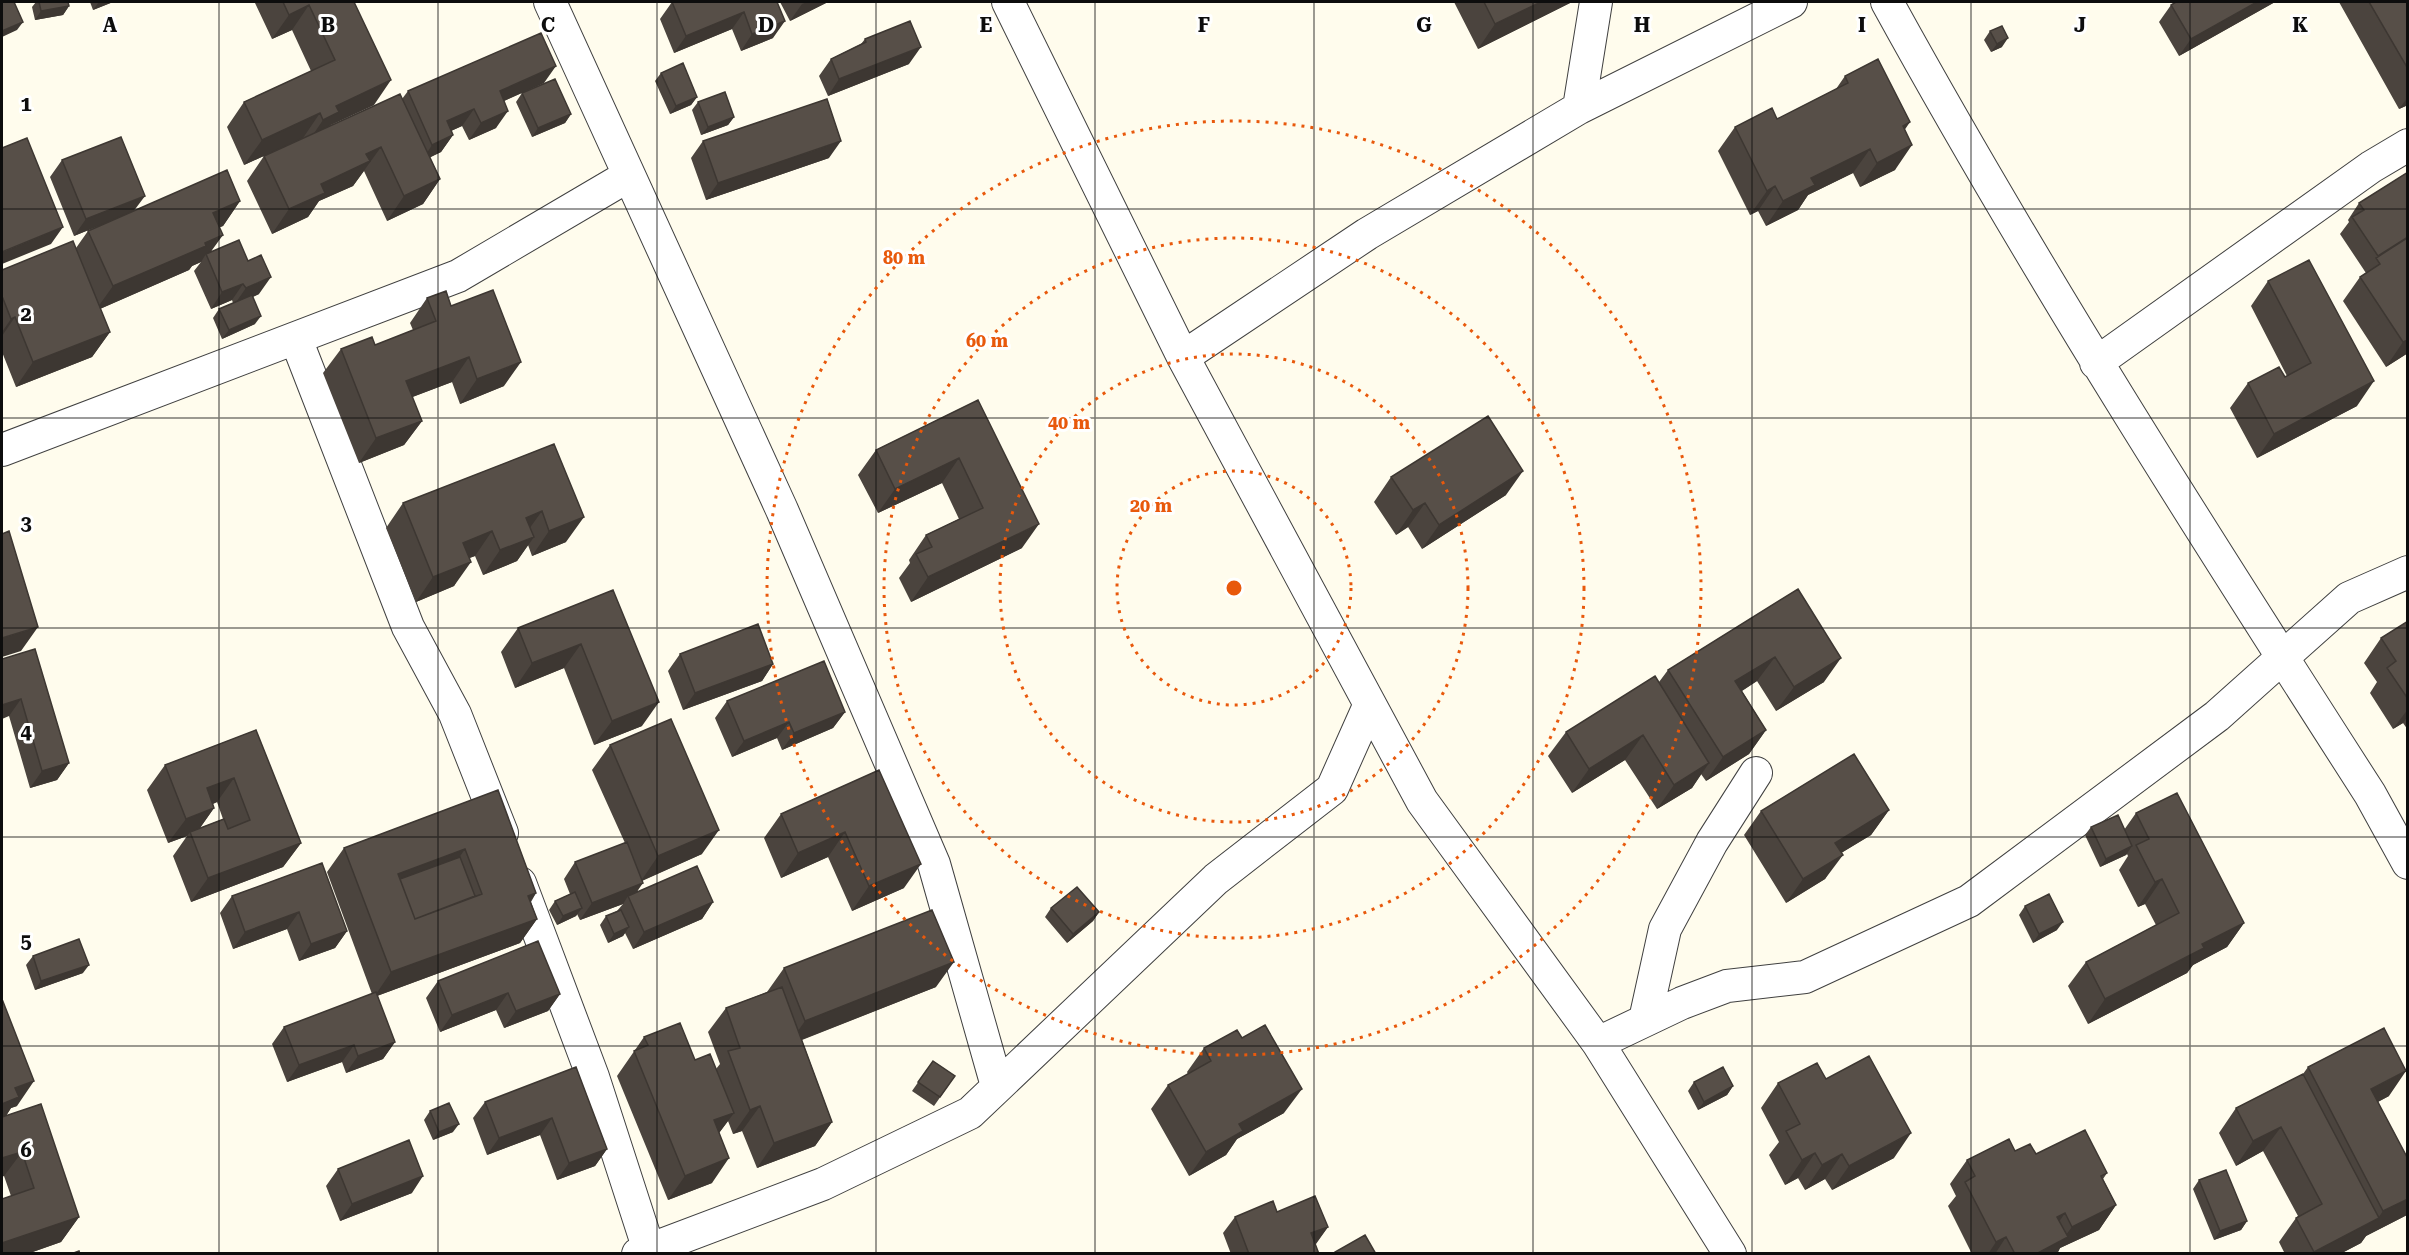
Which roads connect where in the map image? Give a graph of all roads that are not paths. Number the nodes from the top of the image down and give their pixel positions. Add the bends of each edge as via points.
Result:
1 (550, 2) edge
2 (1008, 2) edge
3 (1596, 2) edge
4 (1791, 2) edge
5 (1887, 2) edge
6 (1579, 108) junction
7 (2408, 145) edge
8 (628, 176) junction
9 (296, 339) junction
10 (1183, 357) junction
11 (2096, 363) junction
12 (2, 450) edge
13 (2408, 572) edge
14 (2283, 659) junction
15 (1369, 706) junction
16 (1756, 773) dead end
17 (2408, 863) edge
18 (1645, 1020) junction
19 (1598, 1043) junction
20 (997, 1086) junction
21 (645, 1252) edge
22 (1730, 1254) edge

1 - 8 street
2 - 10 street
3 - 6 street
4 - 6 street
5 - 11 street via 1965,143
6 - 10 street via 1367,234
7 - 11 street via 2371,167
8 - 9 street via 458,276
8 - 20 street via 782,510 934,864
9 - 12 street
9 - 21 street via 408,627 455,714 496,818 593,1077
10 - 15 street
11 - 14 street
13 - 14 street via 2349,598
14 - 17 street via 2370,794
14 - 18 street via 2208,723 1970,901 1805,977 1727,986
15 - 19 street via 1422,801
15 - 20 street via 1332,789 1216,879
16 - 18 street via 1712,842 1665,929
18 - 19 street
19 - 22 street
20 - 21 street via 970,1113 823,1184

